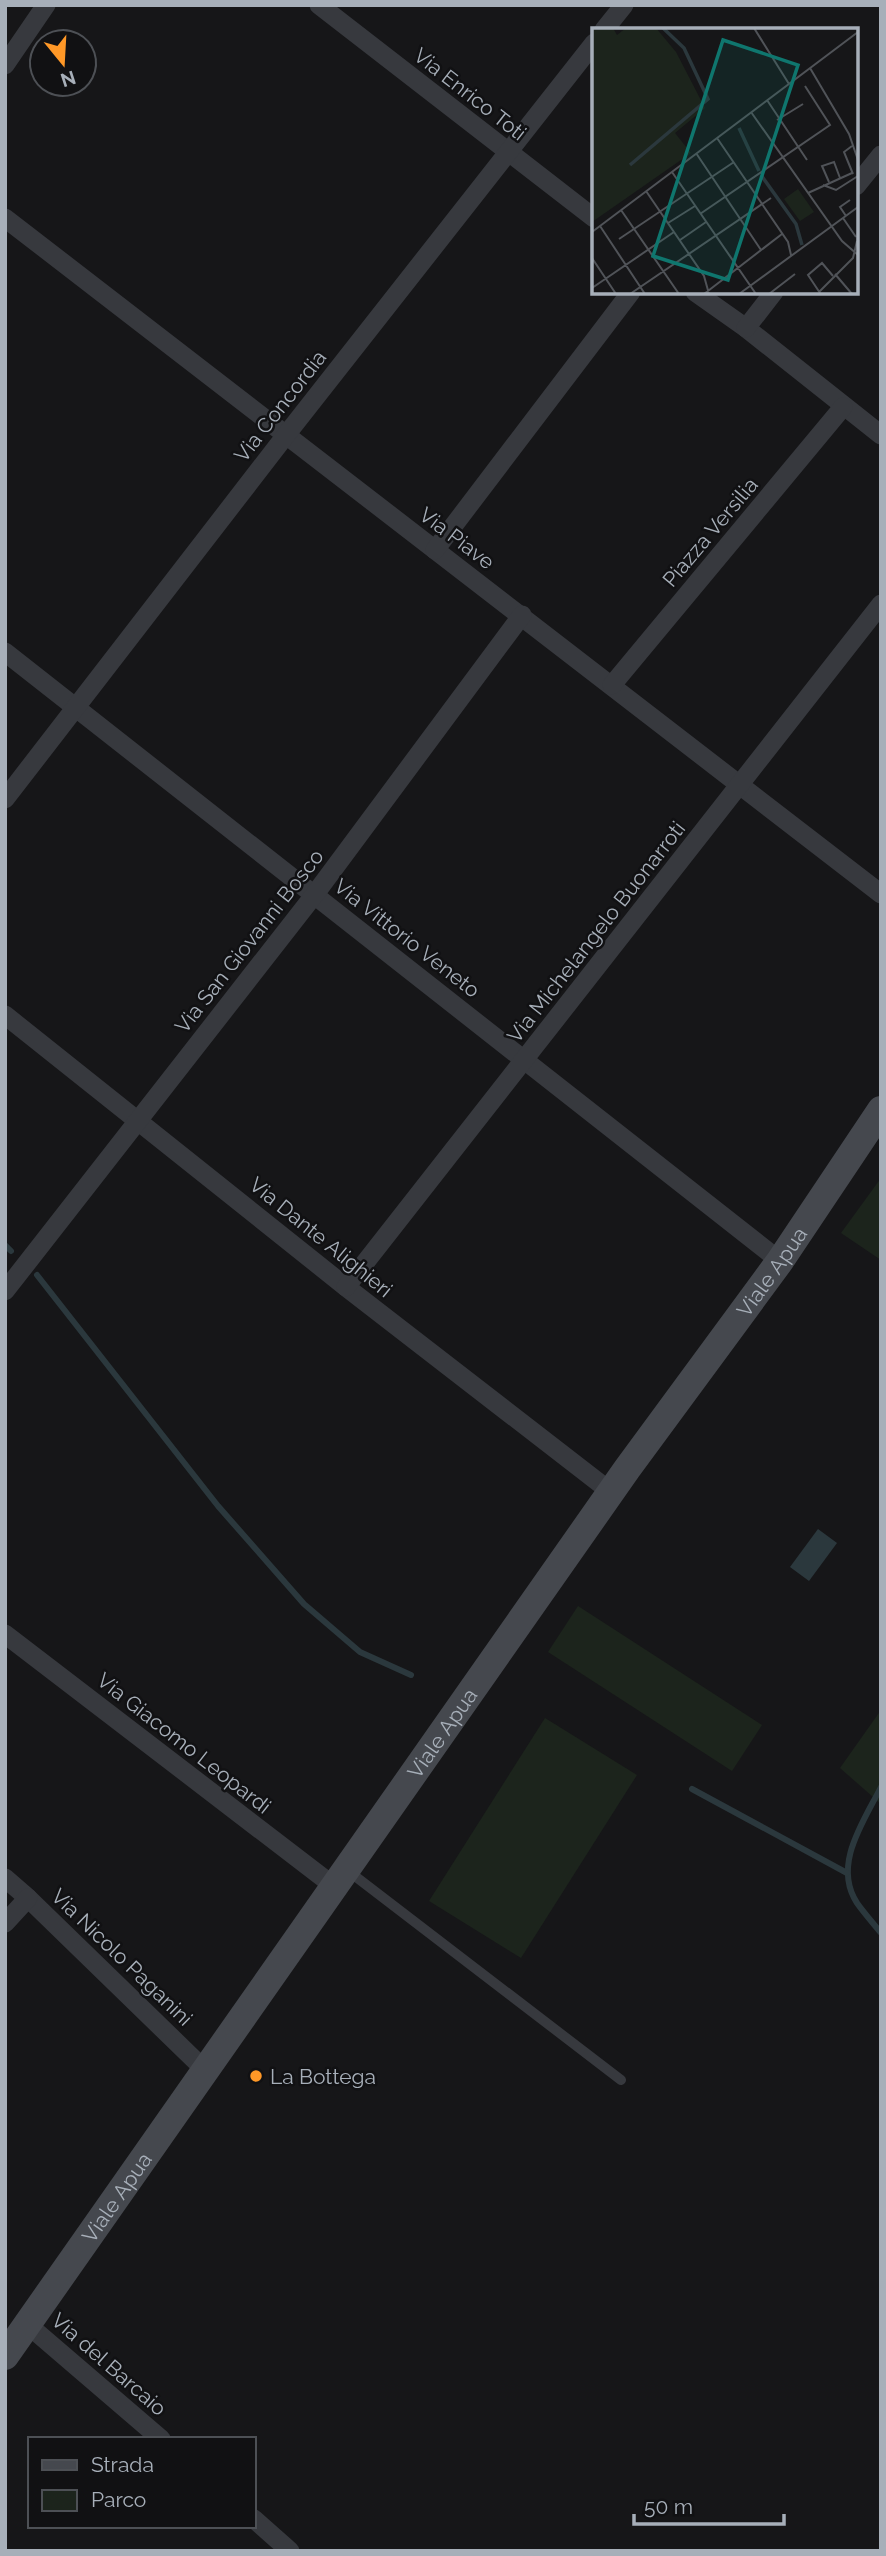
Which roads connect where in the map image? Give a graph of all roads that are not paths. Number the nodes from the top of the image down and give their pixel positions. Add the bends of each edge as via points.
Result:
1 (46, 5) edge
2 (319, 5) edge
3 (624, 5) edge
4 (606, 28) edge
5 (592, 46) edge
6 (5, 65) edge
7 (507, 152) junction
8 (881, 155) edge
9 (858, 184) edge
10 (592, 216) edge
11 (5, 218) edge
12 (629, 294) edge
13 (698, 294) edge
14 (772, 294) edge
15 (746, 328) junction
16 (843, 407) junction
17 (286, 435) junction
18 (881, 435) edge
19 (435, 550) junction
20 (881, 604) edge
21 (522, 615) junction
22 (5, 652) edge
23 (612, 685) junction
24 (75, 708) junction
25 (741, 786) junction
26 (5, 799) edge
27 (315, 894) junction
28 (881, 894) edge
29 (5, 1015) edge
30 (524, 1059) junction
31 (881, 1110) edge
32 (138, 1120) junction
33 (780, 1261) junction
34 (346, 1287) junction
35 (5, 1291) edge
36 (611, 1492) junction
37 (5, 1634) edge
38 (5, 1878) edge
39 (341, 1878) junction
40 (28, 1898) junction
41 (5, 1923) edge
42 (206, 2071) junction
43 (621, 2080) dead end
44 (27, 2324) junction
45 (5, 2356) edge
46 (159, 2437) edge
47 (256, 2521) edge
48 (290, 2551) edge

1 - 6 street
2 - 7 street, Via Enrico Toti
3 - 4 street
5 - 7 street, Via Concordia
7 - 10 street, Via Enrico Toti
7 - 17 street, Via Concordia
8 - 9 street
11 - 17 street, Via Piave
12 - 19 street
13 - 15 street
14 - 15 street
15 - 16 street
16 - 18 street
16 - 23 street, Piazza Versilia
17 - 19 street, Via Piave
17 - 24 street, Via Concordia
19 - 21 street, Via Piave
20 - 25 street, Via Michelangelo Buonarroti
21 - 23 street, Via Piave
21 - 27 street, Via San Giovanni Bosco
22 - 24 street, Via Vittorio Veneto
23 - 25 street, Via Piave
24 - 26 street, Via Concordia
24 - 27 street, Via Vittorio Veneto
25 - 28 street, Via Piave
25 - 30 street, Via Michelangelo Buonarroti
27 - 30 street, Via Vittorio Veneto
27 - 32 street, Via San Giovanni Bosco
29 - 32 street, Via Dante Alighieri
30 - 33 street, Via Vittorio Veneto
30 - 34 street, Via Michelangelo Buonarroti
31 - 33 street, Viale Apua
32 - 34 street, Via Dante Alighieri
32 - 35 street, Via San Giovanni Bosco
33 - 36 street, Viale Apua
34 - 36 street, Via Dante Alighieri
36 - 39 street, Viale Apua
37 - 39 street, Via Giacomo Leopardi
38 - 40 street, Via Nicolo Paganini
39 - 42 street, Viale Apua
39 - 43 lane
40 - 41 street
40 - 42 street, Via Nicolo Paganini
42 - 44 street, Viale Apua
44 - 45 street, Viale Apua
44 - 46 street, Via del Barcaio
47 - 48 street

